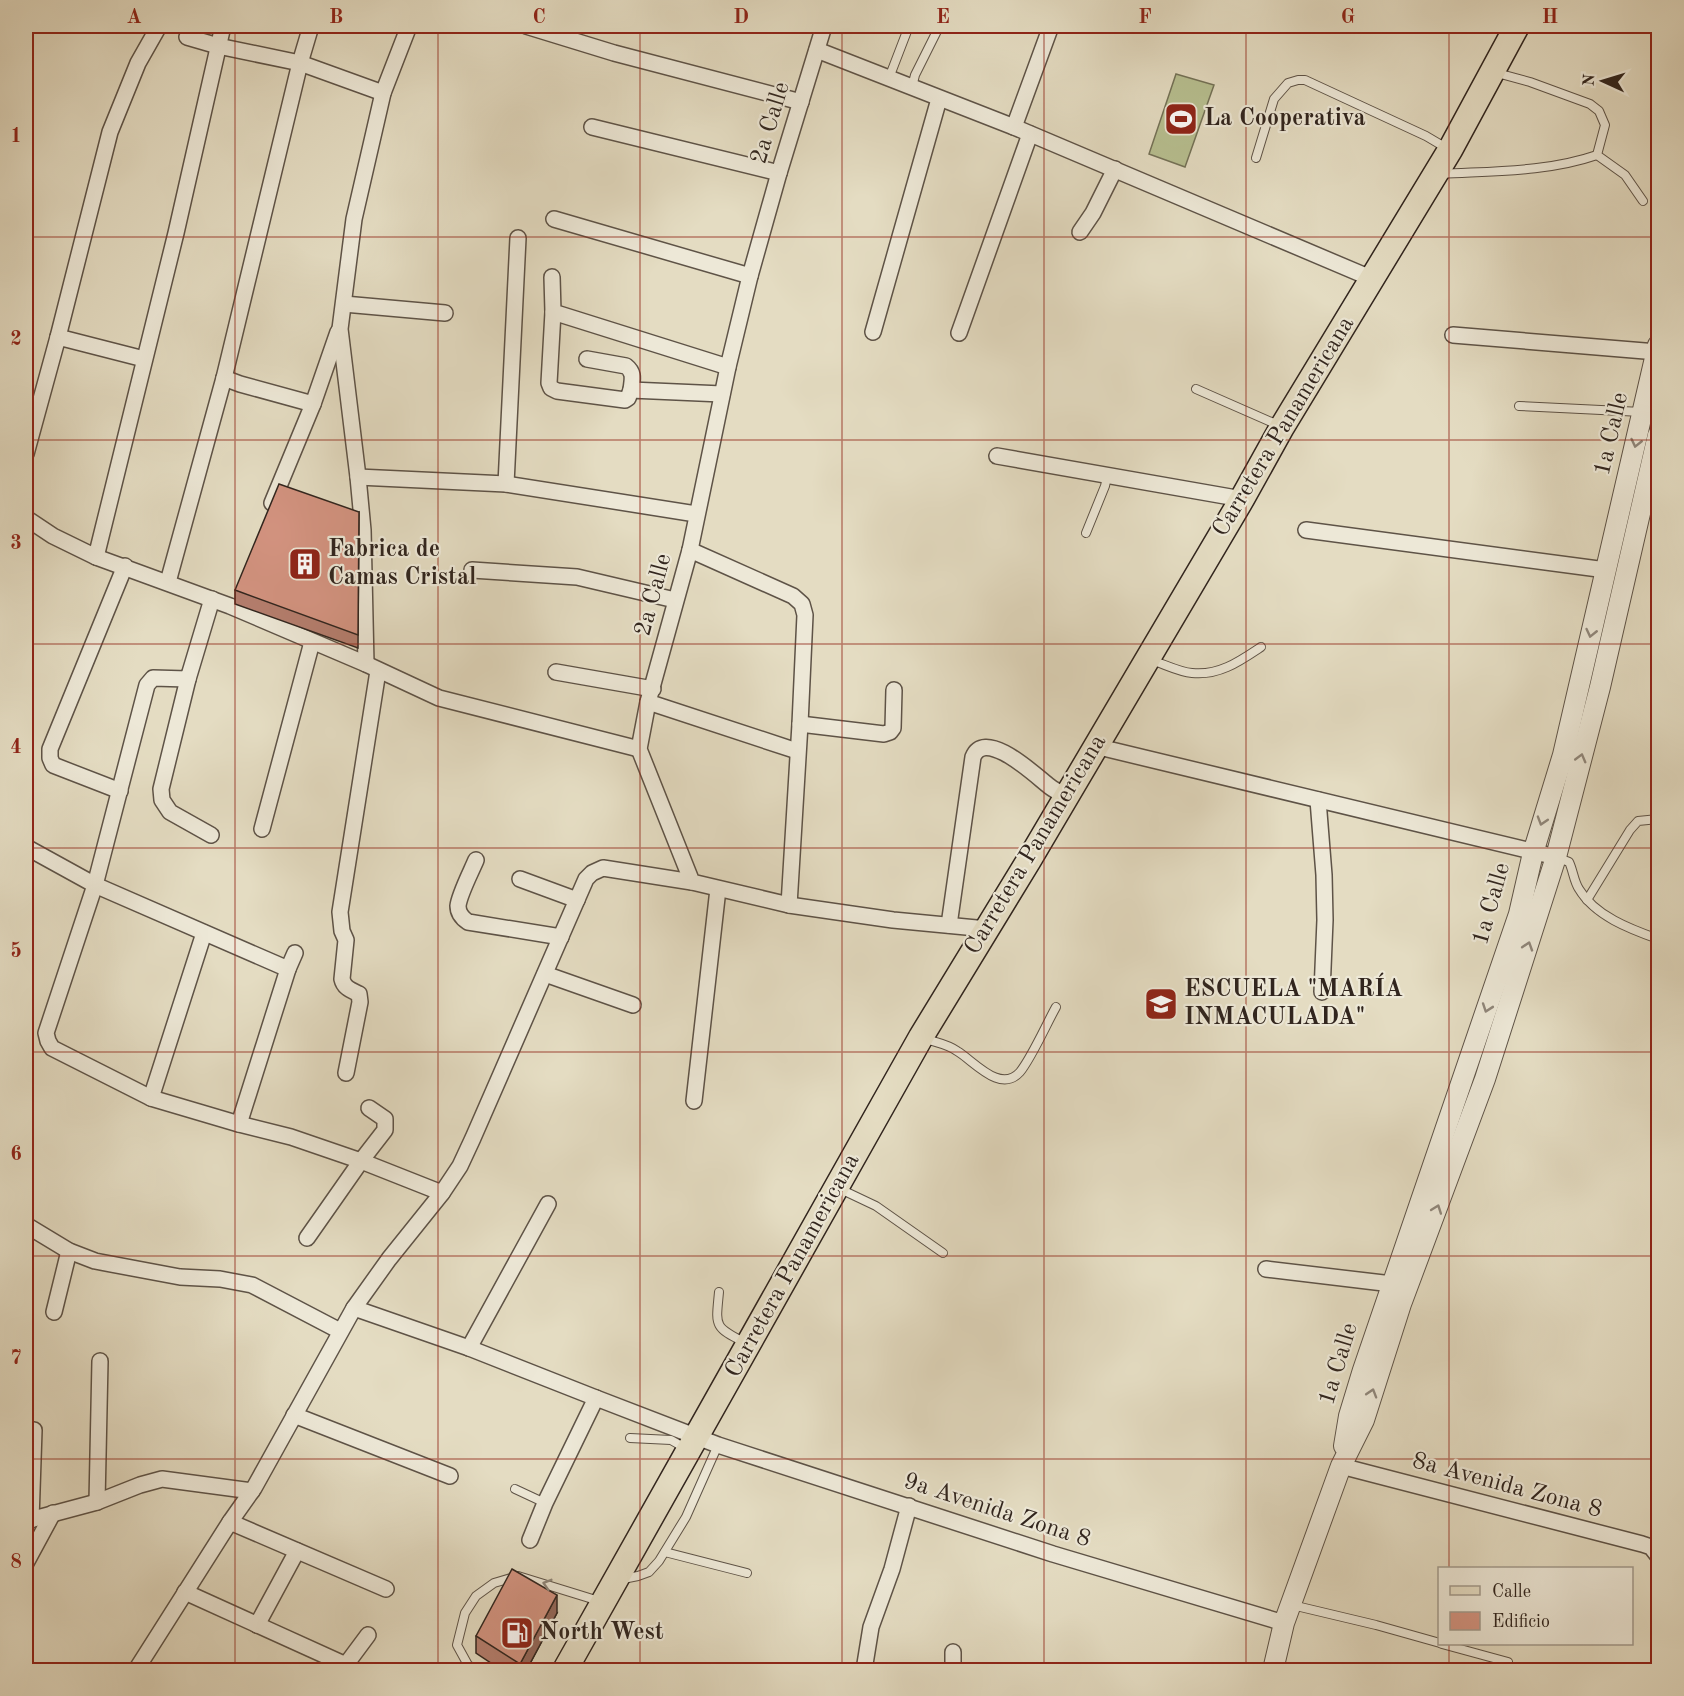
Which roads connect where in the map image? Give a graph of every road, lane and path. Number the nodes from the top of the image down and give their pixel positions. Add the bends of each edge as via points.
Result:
1 (159, 26) edge
2 (224, 26) edge
3 (311, 26) edge
4 (409, 26) edge
5 (526, 26) edge
6 (824, 26) edge
7 (909, 26) edge
8 (1051, 26) edge
9 (1517, 26) edge
10 (937, 31) dead end
11 (187, 37) dead end
12 (218, 46) junction
13 (817, 50) junction
14 (300, 63) junction
15 (1492, 71) junction
16 (889, 78) junction
17 (912, 87) junction
18 (383, 93) junction
19 (939, 99) junction
20 (801, 102) junction
21 (592, 127) dead end
22 (1014, 127) junction
23 (1030, 134) junction
24 (1450, 150) junction
25 (1597, 155) junction
26 (1256, 158) dead end
27 (1114, 169) junction
28 (779, 173) junction
29 (1434, 175) junction
30 (1643, 201) dead end
31 (554, 219) dead end
32 (1080, 232) dead end
33 (518, 238) dead end
34 (750, 276) junction
35 (552, 277) dead end
36 (1373, 279) junction
37 (344, 304) junction
38 (553, 312) junction
39 (445, 313) dead end
40 (340, 329) junction
41 (873, 332) dead end
42 (959, 333) dead end
43 (1453, 335) dead end
44 (58, 337) junction
45 (1658, 349) edge
46 (144, 359) junction
47 (588, 359) dead end
48 (728, 368) junction
49 (224, 378) junction
50 (1196, 388) dead end
51 (631, 390) junction
52 (722, 394) junction
53 (313, 404) junction
54 (1519, 406) dead end
55 (1643, 412) junction
56 (1282, 428) junction
57 (1659, 435) edge
58 (26, 454) edge
59 (997, 456) dead end
60 (358, 477) junction
61 (1107, 477) junction
62 (506, 484) junction
63 (1242, 499) junction
64 (696, 514) junction
65 (26, 518) edge
66 (265, 521) edge
67 (1306, 530) dead end
68 (1086, 533) dead end
69 (690, 550) junction
70 (96, 557) junction
71 (125, 567) junction
72 (472, 570) dead end
73 (1606, 570) junction
74 (168, 582) junction
75 (212, 599) junction
76 (675, 600) junction
77 (312, 642) junction
78 (1261, 647) dead end
79 (1147, 659) junction
80 (372, 668) junction
81 (556, 672) dead end
82 (188, 679) junction
83 (894, 690) dead end
84 (651, 696) junction
85 (800, 724) junction
86 (1095, 746) junction
87 (639, 749) junction
88 (797, 751) junction
89 (120, 790) junction
90 (1066, 796) junction
91 (1318, 800) junction
92 (1659, 819) edge
93 (262, 830) dead end
94 (212, 835) dead end
95 (26, 847) edge
96 (1533, 853) junction
97 (1556, 857) junction
98 (476, 860) dead end
99 (520, 879) dead end
100 (692, 882) junction
101 (95, 885) junction
102 (718, 889) junction
103 (577, 900) junction
104 (1587, 900) junction
105 (789, 905) junction
106 (949, 925) junction
107 (987, 929) junction
108 (204, 933) junction
109 (561, 937) junction
110 (1659, 939) edge
111 (295, 953) dead end
112 (288, 969) junction
113 (545, 974) junction
114 (1322, 992) dead end
115 (633, 1005) dead end
116 (1056, 1007) dead end
117 (921, 1037) junction
118 (346, 1073) dead end
119 (151, 1098) junction
120 (694, 1101) dead end
121 (369, 1108) dead end
122 (239, 1124) junction
123 (361, 1161) junction
124 (837, 1188) junction
125 (442, 1193) junction
126 (548, 1204) dead end
127 (26, 1225) edge
128 (307, 1238) dead end
129 (69, 1251) junction
130 (943, 1253) dead end
131 (1266, 1269) dead end
132 (1392, 1284) junction
133 (719, 1292) dead end
134 (354, 1308) junction
135 (54, 1312) dead end
136 (340, 1331) junction
137 (748, 1344) junction
138 (470, 1347) junction
139 (100, 1361) dead end
140 (596, 1398) junction
141 (294, 1415) junction
142 (34, 1430) dead end
143 (630, 1438) dead end
144 (701, 1444) junction
145 (1341, 1466) junction
146 (450, 1476) dead end
147 (515, 1489) dead end
148 (252, 1491) junction
149 (97, 1502) junction
150 (545, 1503) junction
151 (909, 1506) junction
152 (53, 1513) junction
153 (28, 1521) edge
154 (230, 1522) junction
155 (530, 1540) dead end
156 (297, 1551) junction
157 (665, 1552) junction
158 (1659, 1556) edge
159 (26, 1563) edge
160 (747, 1573) dead end
161 (615, 1581) junction
162 (387, 1589) dead end
163 (185, 1592) junction
164 (603, 1603) junction
165 (1288, 1614) junction
166 (257, 1625) junction
167 (368, 1635) dead end
168 (1438, 1642) edge
169 (1448, 1645) edge
170 (953, 1652) dead end
171 (1508, 1662) dead end
172 (344, 1668) edge
173 (136, 1671) edge
174 (476, 1671) edge
175 (565, 1671) edge
176 (864, 1671) edge
177 (953, 1671) edge
178 (1273, 1671) edge

1 - 44 street via 138,63 110,132
2 - 12 street
3 - 14 street
4 - 18 street
5 - 20 street
6 - 13 street, 2a Calle
7 - 16 lane
8 - 22 street
9 - 15 main road, Carretera Panamericana
10 - 17 lane
11 - 12 street
12 - 14 street
12 - 46 street
13 - 16 street
13 - 20 street, 2a Calle
14 - 18 street
14 - 49 street
15 - 24 main road, Carretera Panamericana
15 - 25 lane via 1590,104 1599,111 1605,125
16 - 17 street
17 - 19 street
18 - 37 street via 354,219
19 - 22 street
19 - 41 street
20 - 28 street, 2a Calle
21 - 28 street
22 - 23 street
23 - 27 street
23 - 42 street
24 - 26 lane via 1298,80 1288,83 1274,99
24 - 29 main road, Carretera Panamericana
25 - 29 lane via 1538,168
25 - 30 lane via 1625,175
27 - 32 street
27 - 36 street
28 - 34 street, 2a Calle
29 - 36 main road, Carretera Panamericana
31 - 34 street
33 - 62 street
34 - 48 street, 2a Calle
35 - 38 street
36 - 56 main road, Carretera Panamericana
37 - 39 street
37 - 40 street
38 - 48 street
38 - 51 street via 551,388 625,400
40 - 53 street
40 - 60 street
43 - 45 street
44 - 46 street
44 - 58 street
45 - 55 street, 1a Calle
46 - 70 street
47 - 51 street via 626,366 633,375
48 - 52 street, 2a Calle
49 - 53 street
49 - 74 street
50 - 56 lane
51 - 52 street
52 - 64 street, 2a Calle
53 - 66 street
54 - 55 lane
55 -> 73 street, 1a Calle
56 - 63 main road, Carretera Panamericana
97 -> 57 street, 1a Calle
59 - 61 street
60 - 62 street
60 - 80 street
61 - 63 street
61 - 68 lane
62 - 64 street
63 - 79 main road, Carretera Panamericana
64 - 69 street, 2a Calle
65 - 70 street
67 - 73 street
69 - 76 street, 2a Calle
69 - 85 street via 793,596 802,604 805,615
70 - 71 street
71 - 74 street
71 - 89 street via 50,749 53,765
72 - 76 street via 578,577
73 -> 96 street, 1a Calle via 1563,755
74 - 75 street
75 - 77 street via 232,600
75 - 82 street
76 - 84 street, 2a Calle
77 - 80 street
77 - 93 street
78 - 79 lane via 1235,665 1212,673 1191,673
79 - 86 main road, Carretera Panamericana
80 - 87 street via 439,698
80 - 118 street via 340,912 346,940 342,979 344,985 359,994 360,1002
81 - 84 street
82 - 89 street via 153,678 149,682
82 - 94 street via 161,789 162,800 170,812
83 - 85 street via 890,732
84 - 87 street, 2a Calle
84 - 88 street
85 - 88 street
86 - 90 main road, Carretera Panamericana
86 - 91 street
87 - 100 street
88 - 105 street
89 - 101 street
90 - 106 street via 1015,758 988,747 976,751
90 - 107 main road, Carretera Panamericana
91 - 96 street
91 - 114 street via 1325,921
92 - 104 lane via 1638,821 1630,830
95 - 101 street
96 - 97 street
96 -> 132 street, 1a Calle via 1519,914
97 - 104 lane via 1569,862 1577,887
145 -> 97 street, 1a Calle via 1364,1420 1401,1304 1485,1079
98 - 109 street via 458,905 463,918
99 - 103 street
100 - 102 street
100 - 103 street via 603,868 585,879
101 - 108 street
101 - 119 street via 46,1033 48,1041 52,1048
102 - 105 street
102 - 120 street
103 - 109 street
104 - 110 lane via 1630,929
105 - 106 street
106 - 107 street
107 - 117 main road, Carretera Panamericana
108 - 112 street
108 - 119 street
109 - 113 street
111 - 112 street
112 - 122 street
113 - 115 street
113 - 125 street via 474,1138
116 - 117 lane via 1019,1073 1002,1080 990,1076 955,1049
117 - 124 main road, Carretera Panamericana
119 - 122 street
121 - 123 street via 385,1119 385,1130
122 - 123 street
123 - 125 street
123 - 128 street
124 - 130 lane via 876,1206
124 - 137 main road, Carretera Panamericana
125 - 134 street
126 - 138 street
127 - 129 street
129 - 135 street
129 - 136 street via 95,1261 180,1277 252,1285
131 - 132 street
132 - 145 street, 1a Calle via 1349,1416
133 - 137 lane via 717,1321 726,1332
134 - 136 street
134 - 138 street, 9a Avenida Zona 8
136 - 141 street
137 - 144 main road, Carretera Panamericana
138 - 140 street, 9a Avenida Zona 8
139 - 149 street
140 - 144 street, 9a Avenida Zona 8
140 - 150 street
141 - 146 street
141 - 148 street
142 - 153 street
143 - 144 lane
144 - 151 street, 9a Avenida Zona 8
144 - 157 lane via 686,1517
144 - 161 main road, Carretera Panamericana
145 - 158 street, 8a Avenida Zona 8 via 1642,1544
145 - 165 street, 1a Calle
147 - 150 lane
148 - 149 street via 162,1479
148 - 154 street
149 - 152 street
150 - 155 street
151 - 165 street, 9a Avenida Zona 8 via 1053,1554
151 - 176 street via 892,1569 870,1627
152 - 153 street
152 - 159 street
154 - 156 street
154 - 163 street
156 - 162 street
156 - 166 street
157 - 160 lane
157 - 161 lane via 649,1572
161 - 164 main road, Carretera Panamericana
163 - 166 street
163 - 173 street
164 -> 174 lane via 518,1576 494,1583 476,1596 465,1613 457,1645
164 - 175 main road, Carretera Panamericana
165 - 168 lane via 1376,1625
165 - 178 street, 1a Calle
166 - 172 street
167 - 172 street
169 - 171 lane
170 - 177 street

